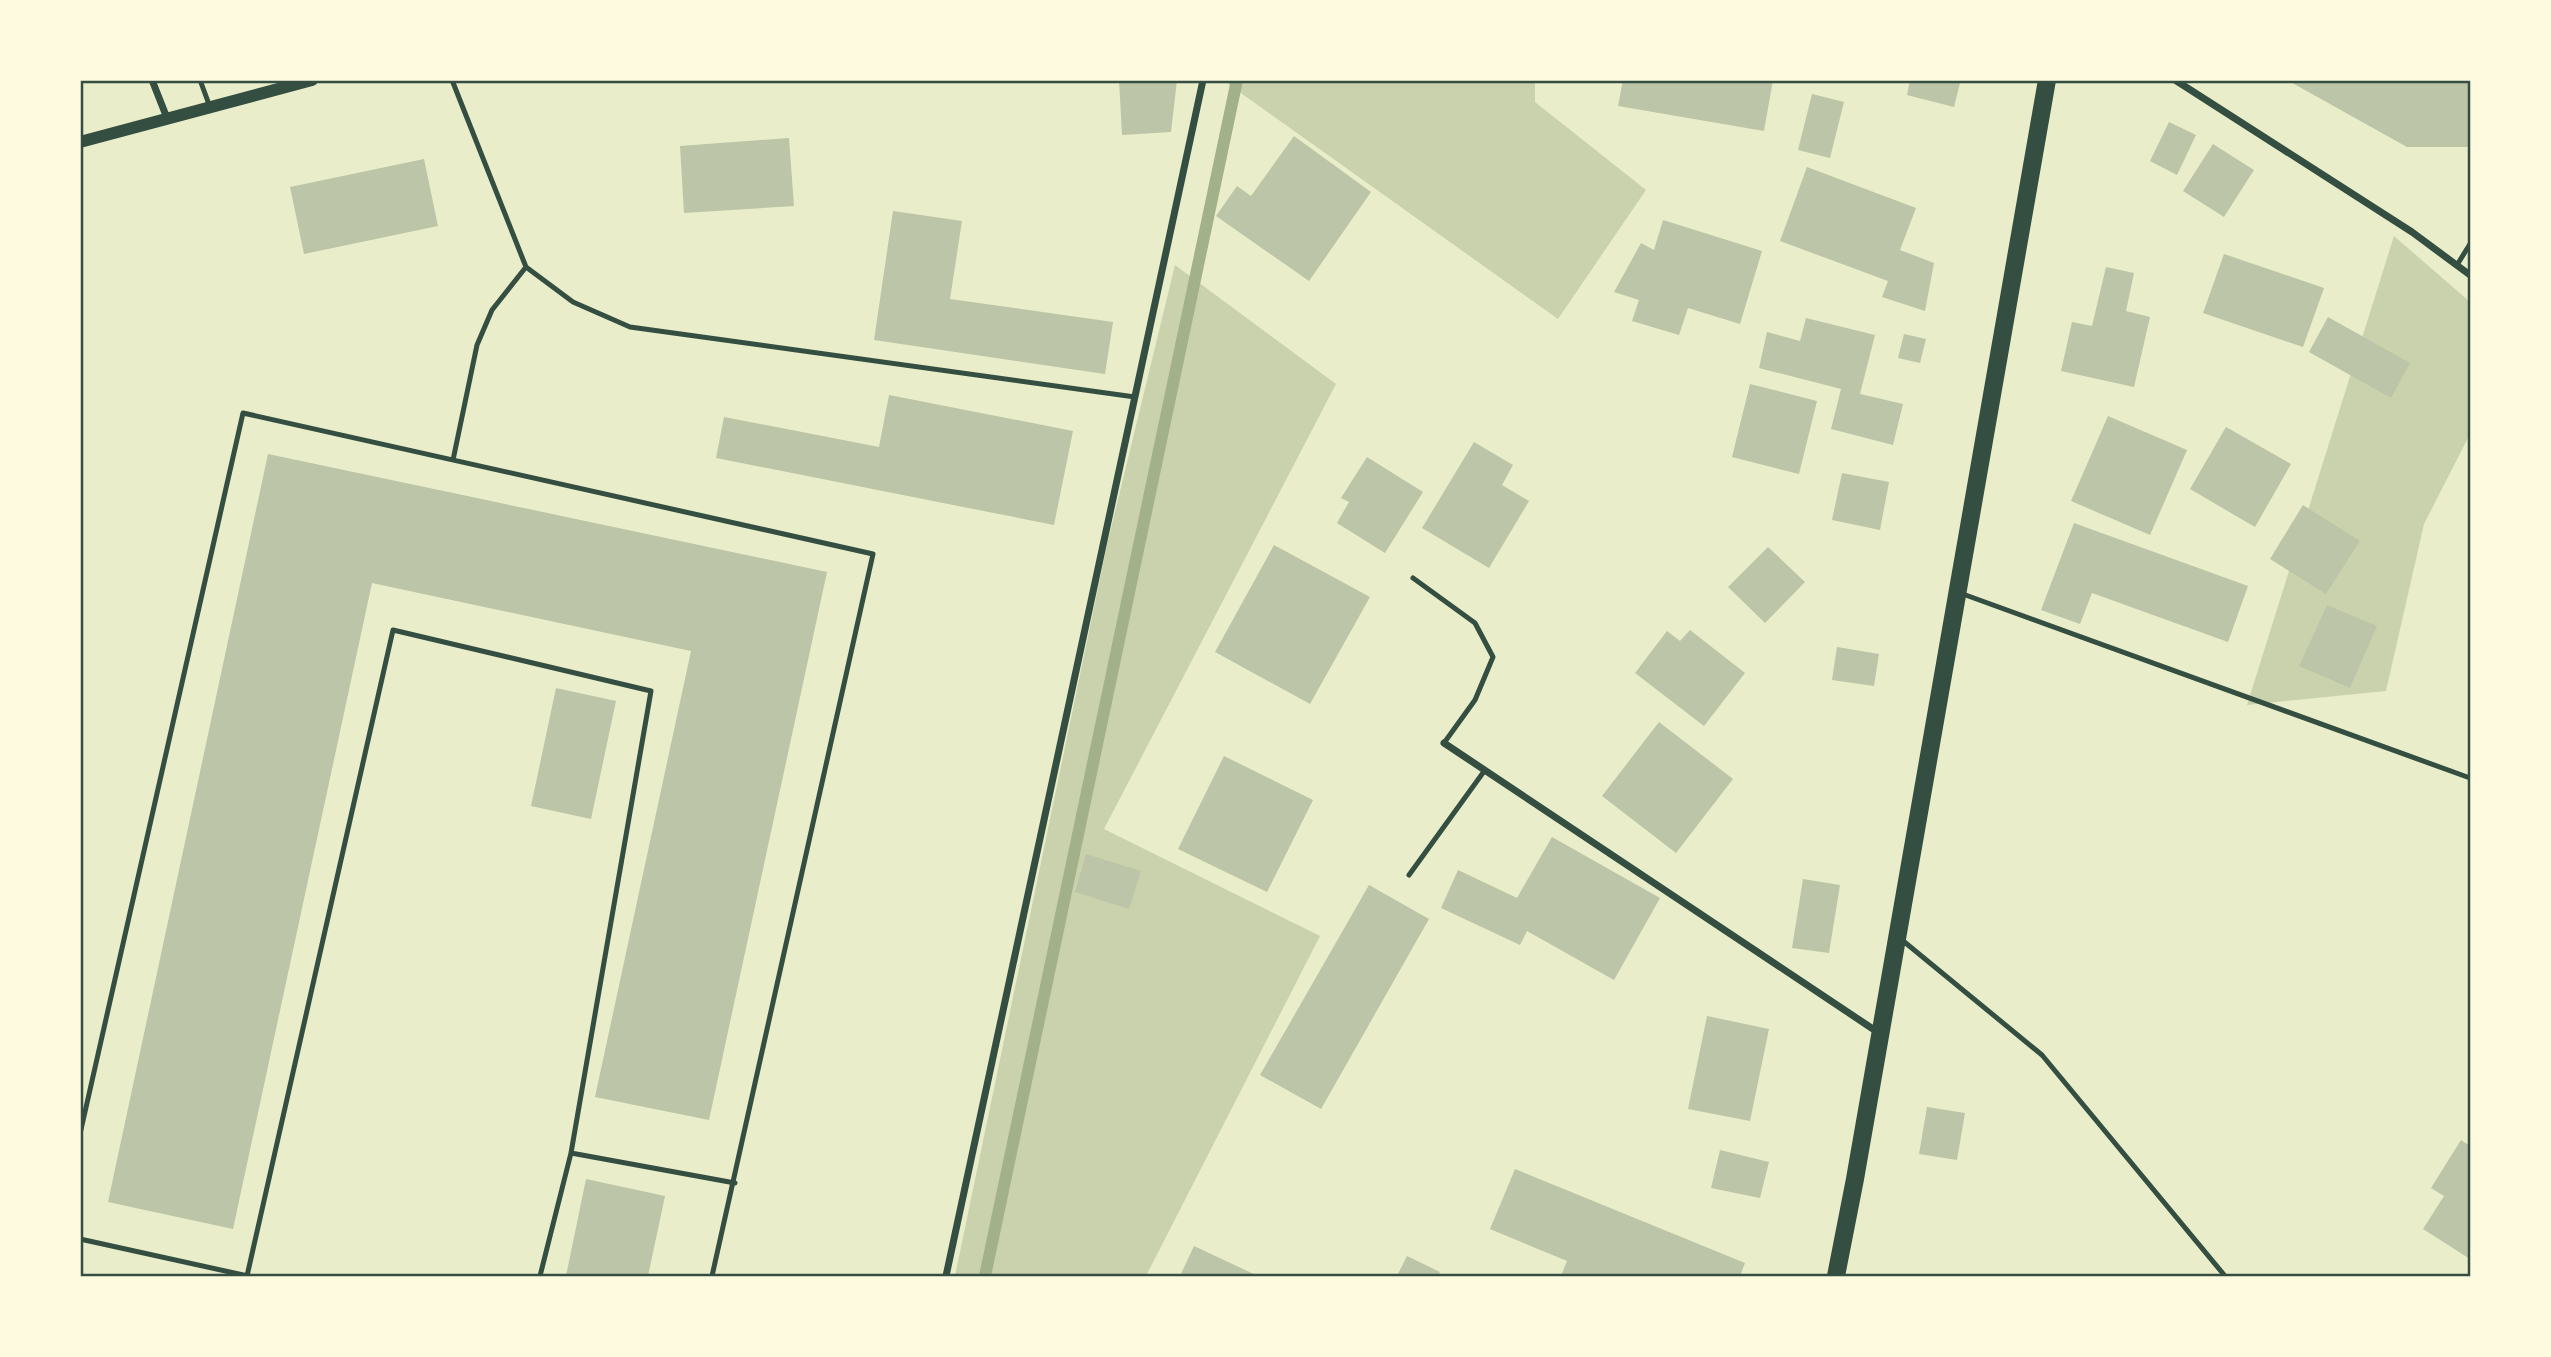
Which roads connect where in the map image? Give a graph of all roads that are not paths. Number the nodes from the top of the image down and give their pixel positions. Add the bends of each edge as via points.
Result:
1 (152, 80) edge
2 (200, 80) edge
3 (313, 80) edge
4 (452, 80) edge
5 (1203, 80) edge
6 (2047, 80) edge
7 (2175, 80) edge
8 (210, 107) junction
9 (167, 118) junction
10 (80, 142) edge
11 (2470, 244) edge
12 (2457, 265) junction
13 (527, 267) junction
14 (2470, 275) edge
15 (1135, 397) junction
16 (453, 460) junction
17 (1413, 578) dead end
18 (1957, 592) junction
19 (1444, 743) joint
20 (1485, 770) junction
21 (2470, 778) edge
22 (1409, 875) dead end
23 (1897, 936) junction
24 (1880, 1033) junction
25 (80, 1134) edge
26 (571, 1153) junction
27 (735, 1183) junction
28 (80, 1239) edge
29 (248, 1276) edge
30 (540, 1276) edge
31 (712, 1276) edge
32 (946, 1276) edge
33 (1836, 1276) edge
34 (2225, 1276) edge

1 - 9 street
2 - 8 lane
3 - 8 street
4 - 13 lane
5 - 15 street
6 - 18 main road
7 - 12 street
8 - 9 street
9 - 10 street
11 - 12 lane
12 - 14 street
13 - 15 lane via 573,302 630,327
13 - 16 lane via 492,310 477,345
15 - 32 street
16 - 25 lane via 243,413
16 - 27 lane via 873,554
17 - 19 lane via 1475,623 1493,657 1475,701
18 - 21 lane
18 - 23 main road
19 - 20 street
20 - 22 lane
20 - 24 street
23 - 24 main road
23 - 34 lane via 2042,1055
24 - 33 main road
26 - 27 lane
26 - 29 lane via 651,691 393,631
26 - 30 lane
27 - 31 lane
28 - 29 lane

